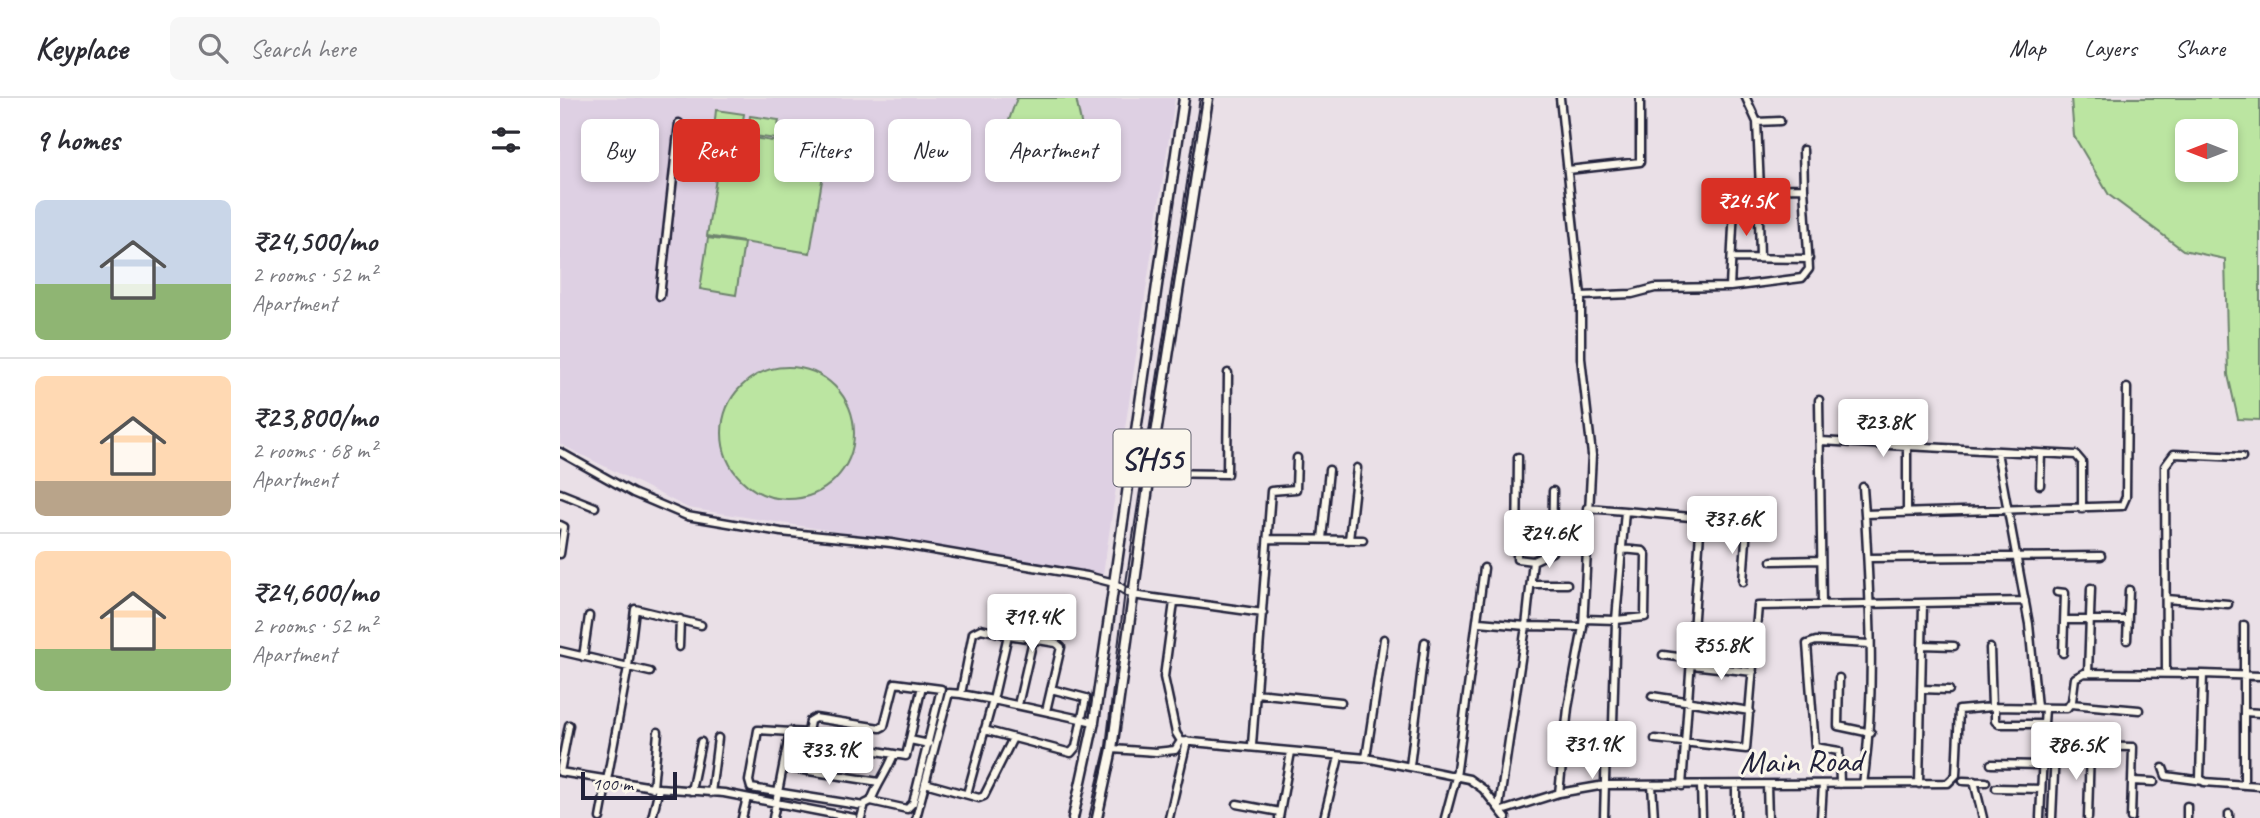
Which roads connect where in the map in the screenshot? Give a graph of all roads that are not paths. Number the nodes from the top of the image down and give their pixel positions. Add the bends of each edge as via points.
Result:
1 (1184, 98) edge
2 (1208, 98) edge
3 (1560, 98) edge
4 (1640, 98) edge
5 (1746, 98) edge
6 (1780, 121) dead end
7 (1757, 122) junction
8 (1803, 149) dead end
9 (1568, 170) junction
10 (673, 177) edge
11 (1804, 188) junction
12 (1734, 207) dead end
13 (1759, 218) dead end
14 (1732, 258) junction
15 (1760, 258) junction
16 (1809, 259) junction
17 (1730, 287) junction
18 (660, 296) dead end
19 (1581, 296) junction
20 (1228, 373) dead end
21 (2127, 388) dead end
22 (1819, 400) dead end
23 (1821, 441) junction
24 (1907, 446) junction
25 (560, 452) edge
26 (1997, 452) junction
27 (2041, 454) junction
28 (1518, 457) dead end
29 (2242, 457) dead end
30 (1297, 458) dead end
31 (1357, 468) dead end
32 (1329, 470) dead end
33 (1150, 473) junction
34 (2040, 485) dead end
35 (1863, 487) dead end
36 (1553, 491) dead end
37 (560, 493) edge
38 (595, 508) dead end
39 (1587, 508) junction
40 (2082, 509) junction
41 (1625, 510) junction
42 (2006, 511) junction
43 (1907, 512) junction
44 (1865, 514) junction
45 (1701, 518) junction
46 (560, 526) edge
47 (1268, 539) junction
48 (1322, 539) junction
49 (1349, 540) junction
50 (1363, 540) dead end
51 (1622, 549) junction
52 (560, 554) edge
53 (2014, 554) junction
54 (2101, 555) dead end
55 (1868, 558) junction
56 (1821, 560) junction
57 (1533, 561) junction
58 (1772, 561) dead end
59 (1484, 568) dead end
60 (1743, 582) dead end
61 (1114, 583) junction
62 (1531, 584) junction
63 (1567, 584) dead end
64 (2091, 588) dead end
65 (2129, 590) dead end
66 (2057, 592) dead end
67 (1132, 595) junction
68 (2166, 599) junction
69 (2025, 601) junction
70 (1174, 602) junction
71 (1869, 603) junction
72 (1822, 604) junction
73 (1923, 604) junction
74 (2228, 604) dead end
75 (1263, 613) junction
76 (589, 616) dead end
77 (680, 619) junction
78 (1616, 620) junction
79 (2065, 620) junction
80 (2090, 620) junction
81 (2127, 620) junction
82 (1479, 622) junction
83 (1584, 623) junction
84 (701, 625) dead end
85 (2244, 625) dead end
86 (1526, 626) junction
87 (1008, 635) junction
88 (1384, 639) dead end
89 (1033, 640) junction
90 (2127, 640) dead end
91 (1425, 642) dead end
92 (1869, 644) junction
93 (1922, 645) junction
94 (1954, 646) dead end
95 (679, 647) dead end
96 (1990, 648) dead end
97 (560, 652) edge
98 (2063, 653) dead end
99 (1662, 655) dead end
100 (583, 657) junction
101 (1693, 662) junction
102 (628, 667) junction
103 (650, 672) dead end
104 (1753, 672) junction
105 (2166, 672) junction
106 (2088, 673) junction
107 (2203, 674) junction
108 (2244, 676) junction
109 (2260, 676) edge
110 (1839, 678) dead end
111 (922, 686) junction
112 (1052, 689) junction
113 (1921, 689) junction
114 (1950, 690) dead end
115 (1256, 693) junction
116 (961, 694) junction
117 (1652, 696) dead end
118 (992, 700) junction
119 (1341, 702) dead end
120 (1689, 702) junction
121 (2071, 704) junction
122 (1018, 705) junction
123 (1993, 707) junction
124 (2041, 708) junction
125 (2139, 710) dead end
126 (1046, 711) junction
127 (1750, 711) junction
128 (2245, 712) junction
129 (2260, 713) edge
130 (1082, 719) junction
131 (1094, 722) junction
132 (569, 725) dead end
133 (1625, 728) dead end
134 (984, 730) junction
135 (790, 731) junction
136 (658, 732) dead end
137 (1871, 733) junction
138 (718, 738) dead end
139 (1013, 738) junction
140 (1655, 738) dead end
141 (909, 740) junction
142 (1184, 741) junction
143 (701, 742) dead end
144 (1686, 743) junction
145 (929, 744) junction
146 (1252, 745) junction
147 (1606, 745) dead end
148 (2070, 746) dead end
149 (2090, 746) junction
150 (1112, 748) junction
151 (2055, 751) dead end
152 (1292, 752) junction
153 (2043, 753) dead end
154 (894, 754) junction
155 (785, 755) junction
156 (1339, 757) junction
157 (1366, 758) junction
158 (1991, 764) dead end
159 (2042, 765) junction
160 (784, 766) junction
161 (1410, 766) junction
162 (2163, 768) dead end
163 (560, 772) edge
164 (1456, 777) junction
165 (1963, 781) dead end
166 (1974, 781) junction
167 (2132, 781) junction
168 (609, 782) junction
169 (879, 782) junction
170 (1986, 782) dead end
171 (2154, 782) dead end
172 (2204, 782) junction
173 (925, 783) junction
174 (1840, 784) junction
175 (1863, 784) junction
176 (1919, 784) junction
177 (1605, 785) junction
178 (1652, 785) junction
179 (1767, 785) junction
180 (1823, 785) junction
181 (2245, 785) junction
182 (1682, 786) junction
183 (1701, 786) junction
184 (1736, 786) junction
185 (2260, 786) edge
186 (656, 788) junction
187 (1996, 788) dead end
188 (2041, 789) junction
189 (691, 791) junction
190 (779, 792) junction
191 (711, 793) junction
192 (1559, 793) junction
193 (967, 794) junction
194 (747, 798) junction
195 (777, 802) junction
196 (868, 803) junction
197 (1237, 804) dead end
198 (2187, 806) dead end
199 (1500, 809) junction
200 (1280, 815) edge
201 (600, 818) edge
202 (652, 818) edge
203 (742, 818) edge
204 (773, 818) edge
205 (854, 818) edge
206 (861, 818) edge
207 (916, 818) edge
208 (1073, 818) edge
209 (1097, 818) edge
210 (1169, 818) edge
211 (1324, 818) edge
212 (1445, 818) edge
213 (1506, 818) edge
214 (1604, 818) edge
215 (1654, 818) edge
216 (1702, 818) edge
217 (1736, 818) edge
218 (1768, 818) edge
219 (1821, 818) edge
220 (1983, 818) edge
221 (2040, 818) edge
222 (2052, 818) edge
223 (2088, 818) edge
224 (2131, 818) edge
225 (2187, 818) edge

1 - 61 main road, SH55
2 - 33 main road, SH55
3 - 9 street
4 - 9 street via 1640,162
5 - 7 street
6 - 7 street
7 - 11 street via 1760,189
8 - 11 street
9 - 19 street
10 - 18 street
11 - 16 street
12 - 14 street
13 - 15 street
14 - 15 street
14 - 17 street
15 - 16 street
16 - 17 street via 1808,272 1802,278
17 - 19 street via 1655,288 1623,295
19 - 39 street via 1581,358 1592,455
20 - 33 street via 1227,474
21 - 40 street via 2126,497 2117,508
22 - 23 street
23 - 24 street
23 - 56 street
24 - 26 street
24 - 43 street
25 - 61 street via 633,493 687,516 781,532 891,543
26 - 27 street
26 - 42 street
27 - 34 street
27 - 40 street via 2080,457
28 - 57 street via 1517,559
29 - 68 street via 2174,454 2168,459
30 - 47 street via 1296,489 1271,491
31 - 49 street
32 - 48 street
33 - 67 main road, SH55
35 - 44 street
36 - 57 street via 1552,552
37 - 38 street
39 - 41 street
39 - 83 street
40 - 42 street
41 - 45 street
41 - 51 street
42 - 43 street
42 - 53 street
43 - 44 street
44 - 55 street
45 - 60 street via 1747,524
45 - 101 street
46 - 52 street via 564,527
47 - 48 street
47 - 75 street
48 - 49 street
49 - 50 street
51 - 78 street
51 - 78 street via 1645,553 1646,614 1642,619
53 - 54 street
53 - 55 street
53 - 69 street
55 - 71 street
56 - 58 street
56 - 72 street
57 - 62 street
59 - 82 street
61 - 67 street
61 - 131 main road, SH55
62 - 63 street
62 - 86 street
64 - 80 street
65 - 81 street
66 - 79 street via 2065,593
67 - 70 street
67 - 150 main road, SH55
68 - 74 street
68 - 105 street
69 - 73 street
69 - 124 street
70 - 75 street
70 - 142 street via 1164,677 1176,733
71 - 72 street
71 - 73 street
71 - 92 street
72 - 104 street via 1758,606
73 - 93 street
75 - 115 street
76 - 100 street
77 - 84 street
77 - 95 street
77 - 102 street via 635,609
78 - 83 street
78 - 133 street via 1614,724
79 - 80 street
79 - 98 street
80 - 81 street
80 - 106 street
81 - 90 street
82 - 86 street
82 - 164 street
83 - 86 street
83 - 192 street
85 - 108 street
86 - 199 street
87 - 89 street
87 - 116 street via 981,629 973,633
87 - 118 street
88 - 157 street
89 - 112 street via 1061,647
89 - 122 street
91 - 161 street
92 - 137 street
92 - 174 street via 1807,644 1815,747 1839,751
93 - 94 street
93 - 113 street
96 - 123 street
97 - 100 street
99 - 101 street
100 - 102 street
101 - 104 street
101 - 120 street
102 - 103 street
102 - 168 street
104 - 127 street
105 - 106 street
105 - 107 street
106 - 121 street via 2074,678
107 - 108 street
107 - 172 street via 2200,775
108 - 109 street
108 - 128 street
110 - 137 street via 1838,726
111 - 135 street via 895,683 880,728 815,718 808,733
111 - 141 street
111 - 145 street via 942,691
112 - 126 street
112 - 130 street via 1084,696
113 - 114 street
113 - 176 street
115 - 119 street
115 - 146 street
116 - 118 street
116 - 173 street via 948,693
117 - 120 street
118 - 122 street
118 - 134 street
120 - 127 street
120 - 144 street
121 - 124 street, Main Road
121 - 125 street, Main Road
122 - 126 street
123 - 124 street, Main Road
123 - 124 street via 1997,723 2027,724 2046,723
123 - 176 street, Main Road via 1961,709 1957,714 1954,780
126 - 130 street
127 - 144 street via 1748,744 1743,750
128 - 129 street
128 - 181 street
130 - 131 street
130 - 139 street via 1071,753
131 - 208 main road, SH55
132 - 163 street
134 - 139 street
134 - 193 street
135 - 155 street
135 - 190 street via 763,728 757,732 749,785
136 - 186 street
137 - 175 street
138 - 191 street
139 - 193 street via 988,792 979,797
140 - 144 street
141 - 145 street
141 - 154 street via 906,756
142 - 146 street
142 - 150 street via 1175,750 1156,752
142 - 210 street
143 - 189 street
144 - 182 street
145 - 196 street via 912,805
146 - 152 street
147 - 177 street
148 - 149 street
149 - 167 street via 2133,747
149 - 223 street
150 - 209 main road, SH55
151 - 222 street
152 - 156 street
152 - 200 street
153 - 159 street
154 - 155 street via 839,745 824,763
154 - 169 street
155 - 160 street
156 - 157 street
156 - 211 street
157 - 161 street
158 - 159 street
159 - 188 street
160 - 169 street
160 - 190 street
161 - 164 street
162 - 172 street via 2171,779
163 - 168 street
164 - 199 street via 1483,789
164 - 212 street
165 - 166 street
166 - 170 street
166 - 220 street
167 - 171 street
167 - 224 street
168 - 186 street
168 - 201 street
169 - 196 street
172 - 181 street
173 - 193 street
173 - 207 street
174 - 175 street, Main Road
174 - 180 street, Main Road
175 - 176 street, Main Road
177 - 178 street, Main Road
177 - 192 street, Main Road
177 - 214 street
178 - 182 street, Main Road
178 - 215 street
179 - 180 street, Main Road
179 - 184 street, Main Road
179 - 218 street
180 - 219 street
181 - 185 street
182 - 183 street, Main Road
183 - 184 street, Main Road
183 - 216 street
184 - 217 street
186 - 189 street
186 - 202 street
187 - 188 street
188 - 221 street
189 - 191 street
190 - 195 street
190 - 196 street
191 - 194 street
192 - 199 street, Main Road
194 - 195 street
194 - 203 street
195 - 204 street
195 - 205 street
196 - 206 street
197 - 200 street
198 - 225 street
199 - 213 street

